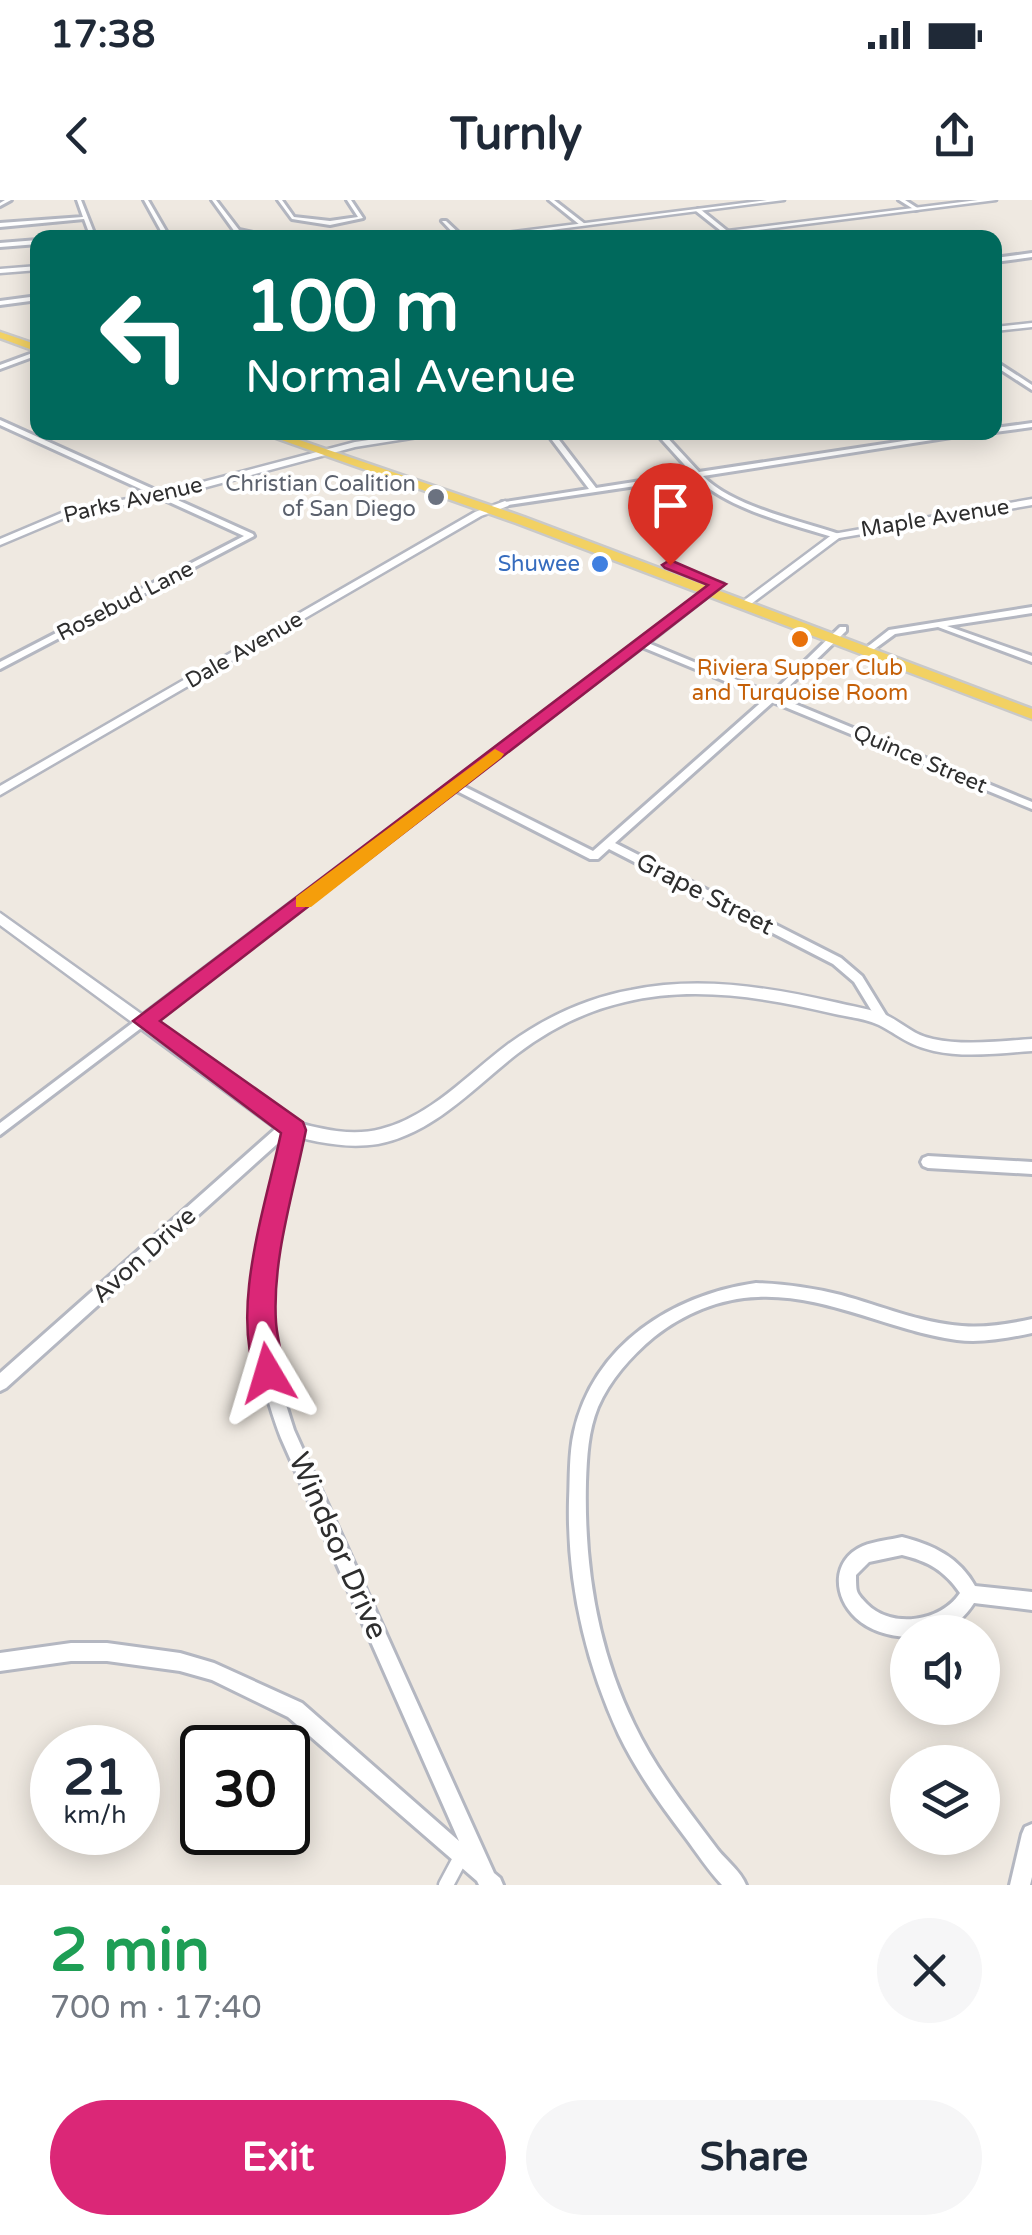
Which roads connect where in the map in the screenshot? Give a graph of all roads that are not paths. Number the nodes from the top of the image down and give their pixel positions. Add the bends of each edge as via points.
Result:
1 (9, 200) edge
2 (79, 200) edge
3 (146, 200) edge
4 (214, 200) edge
5 (280, 200) edge
6 (349, 200) edge
7 (551, 200) edge
8 (781, 200) edge
9 (902, 200) edge
10 (993, 200) edge
11 (0, 205) edge
12 (917, 208) junction
13 (698, 210) junction
14 (84, 218) junction
15 (444, 222) dead end
16 (0, 224) edge
17 (582, 224) junction
18 (90, 230) edge
19 (163, 230) edge
20 (236, 230) edge
21 (453, 230) edge
22 (534, 230) edge
23 (725, 230) edge
24 (734, 230) edge
25 (30, 243) edge
26 (0, 245) edge
27 (1032, 255) edge
28 (1002, 259) edge
29 (30, 268) edge
30 (0, 270) edge
31 (30, 299) edge
32 (0, 303) edge
33 (1032, 325) edge
34 (1002, 328) edge
35 (0, 335) edge
36 (0, 344) edge
37 (30, 348) edge
38 (30, 350) edge
39 (30, 354) edge
40 (0, 367) edge
41 (1002, 369) edge
42 (1032, 388) edge
43 (0, 422) edge
44 (1032, 425) edge
45 (1002, 429) edge
46 (30, 436) edge
47 (39, 440) edge
48 (288, 440) edge
49 (318, 440) edge
50 (394, 440) edge
51 (555, 440) edge
52 (665, 440) edge
53 (926, 440) edge
54 (342, 448) junction
55 (323, 452) junction
56 (696, 474) junction
57 (594, 490) junction
58 (162, 496) junction
59 (1032, 502) edge
60 (505, 504) junction
61 (488, 508) junction
62 (836, 536) junction
63 (0, 542) edge
64 (713, 589) junction
65 (748, 601) junction
66 (1032, 610) edge
67 (940, 626) junction
68 (838, 634) junction
69 (641, 643) junction
70 (871, 646) junction
71 (1032, 659) edge
72 (0, 666) edge
73 (772, 698) junction
74 (1032, 700) edge
75 (1032, 714) edge
76 (454, 785) junction
77 (0, 791) edge
78 (1032, 806) edge
79 (609, 844) junction
80 (0, 918) edge
81 (882, 1020) junction
82 (144, 1021) junction
83 (1032, 1045) edge
84 (291, 1128) junction
85 (0, 1130) edge
86 (928, 1162) dead end
87 (1032, 1168) edge
88 (1032, 1326) edge
89 (0, 1383) edge
90 (970, 1594) junction
91 (1032, 1601) edge
92 (0, 1662) edge
93 (1032, 1834) edge
94 (463, 1854) junction
95 (728, 1882) edge
96 (490, 1883) edge
97 (446, 1885) edge
98 (1020, 1885) edge

1 - 11 street
2 - 14 street
3 - 19 street
4 - 20 street
5 - 6 street via 292,218 330,224 361,218
7 - 17 street
8 - 13 street
9 - 12 street
10 - 12 street
12 - 24 street
13 - 17 street
13 - 23 street
14 - 16 street
14 - 18 street
15 - 21 street
17 - 22 street
25 - 26 street
27 - 28 street
29 - 30 street
31 - 32 street
33 - 34 street
35 - 37 main road
36 - 38 main road
39 - 40 street
41 - 42 street
43 - 46 street
44 - 45 street
47 - 58 street
48 - 55 main road
49 - 54 main road
50 - 54 street, Parks Avenue
51 - 57 street
52 - 56 street
53 - 56 street
54 - 55 street, Parks Avenue
54 - 60 main road
55 - 58 street, Parks Avenue
55 - 61 main road
56 - 57 street
56 - 62 street via 738,503
57 - 60 street
58 - 63 street, Parks Avenue via 70,512
58 - 72 street, Rosebud Lane via 250,536
59 - 62 street, Maple Avenue
60 - 61 street, Dale Avenue
60 - 64 main road
61 - 64 main road
61 - 77 street, Dale Avenue
62 - 65 street, Maple Avenue
64 - 65 main road
64 - 69 street
65 - 68 main road
66 - 67 street
67 - 70 street via 892,632
67 - 71 street
68 - 70 main road
68 - 73 street
69 - 73 street, Quince Street
69 - 76 street
70 - 74 main road
70 - 75 main road
73 - 78 street, Quince Street
73 - 79 street
76 - 79 street, Grape Street via 594,856
76 - 82 street
79 - 81 street, Grape Street via 837,961 858,979
80 - 82 street
81 - 83 street via 928,1047
81 - 84 street via 777,993 694,987 640,992 572,1013 528,1036 403,1132 366,1142
82 - 84 street
82 - 85 street
84 - 89 street, Avon Drive
84 - 96 street, Windsor Drive via 263,1279 268,1373 286,1432
86 - 87 street
88 - 95 street via 958,1333 774,1288 751,1289 667,1318 632,1346 603,1383 582,1428 577,1502 580,1574 593,1640 640,1756
90 - 90 street via 961,1575 917,1549 877,1549 847,1571 854,1606 896,1626 942,1623
90 - 91 street
92 - 94 street via 107,1652 214,1672 295,1710
93 - 98 street
94 - 96 street
94 - 97 street

